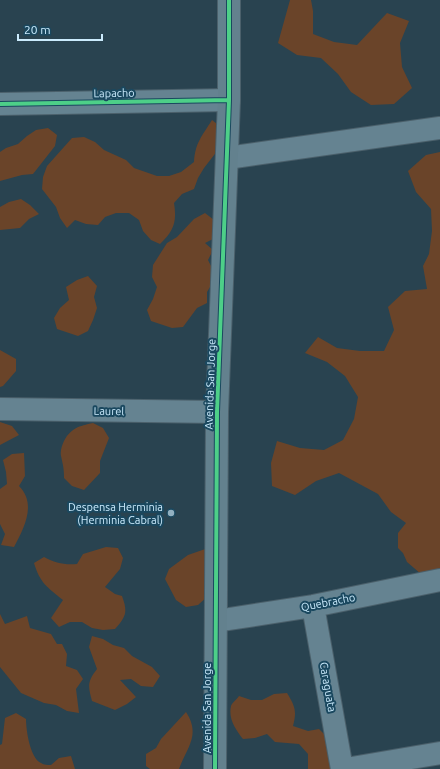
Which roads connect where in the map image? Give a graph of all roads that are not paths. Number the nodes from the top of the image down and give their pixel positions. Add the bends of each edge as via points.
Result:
1 (229, 0) edge
2 (229, 100) junction
3 (0, 104) edge
4 (440, 128) edge
5 (227, 158) junction
6 (0, 410) edge
7 (217, 412) junction
8 (440, 580) edge
9 (313, 606) junction
10 (216, 621) junction
11 (440, 753) edge
12 (215, 769) edge
13 (342, 769) edge
14 (346, 769) edge

1 - 2 street, Avenida San Jorge
2 - 3 street, Lapacho
2 - 5 street, Avenida San Jorge
4 - 5 street
5 - 7 street, Avenida San Jorge
6 - 7 street, Laurel
7 - 10 street, Avenida San Jorge
8 - 9 street, Quebracho
9 - 10 street, Quebracho
9 - 13 street, Caraguata
10 - 12 street, Avenida San Jorge
11 - 14 street

